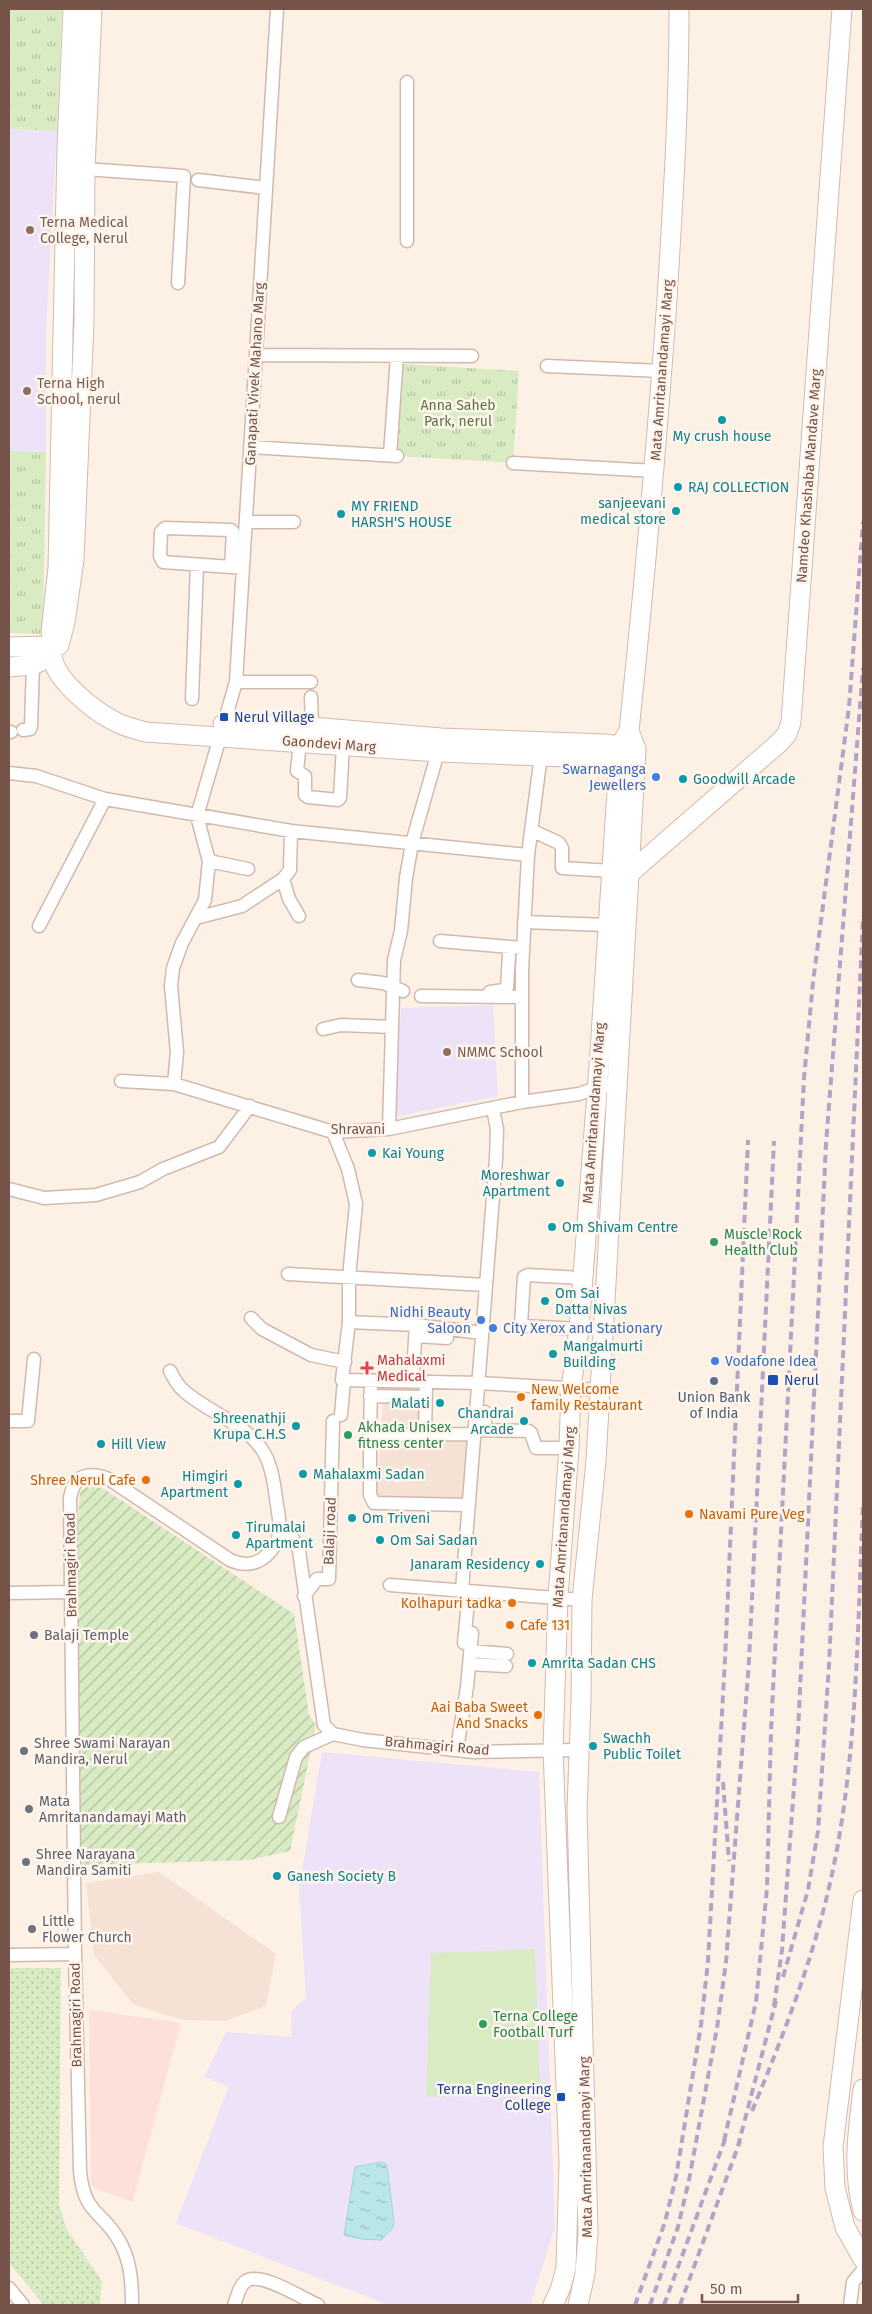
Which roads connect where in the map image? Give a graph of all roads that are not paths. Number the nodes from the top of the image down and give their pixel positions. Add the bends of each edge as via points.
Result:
1 (73, 9) edge
2 (92, 9) edge
3 (277, 9) edge
4 (679, 9) edge
5 (842, 9) edge
6 (407, 82) dead end
7 (85, 169) junction
8 (198, 180) dead end
9 (266, 188) junction
10 (408, 242) dead end
11 (178, 283) dead end
12 (256, 355) junction
13 (397, 356) junction
14 (472, 356) dead end
15 (547, 366) dead end
16 (662, 372) junction
17 (250, 447) junction
18 (513, 463) dead end
19 (655, 471) junction
20 (246, 522) junction
21 (294, 522) dead end
22 (197, 565) junction
23 (237, 568) junction
24 (9, 647) edge
25 (50, 654) junction
26 (9, 667) edge
27 (236, 682) junction
28 (311, 682) dead end
29 (311, 697) dead end
30 (192, 699) dead end
31 (312, 727) junction
32 (222, 730) junction
33 (14, 731) edge
34 (300, 742) junction
35 (343, 745) junction
36 (440, 745) junction
37 (628, 750) junction
38 (541, 755) junction
39 (9, 773) edge
40 (105, 799) junction
41 (197, 816) junction
42 (291, 831) junction
43 (533, 831) junction
44 (412, 843) junction
45 (528, 855) junction
46 (209, 861) junction
47 (248, 869) dead end
48 (621, 872) junction
49 (283, 879) junction
50 (299, 916) dead end
51 (196, 918) junction
52 (527, 922) junction
53 (607, 925) junction
54 (39, 926) dead end
55 (440, 942) dead end
56 (523, 948) junction
57 (509, 954) dead end
58 (358, 980) dead end
59 (398, 990) junction
60 (504, 993) junction
61 (421, 996) dead end
62 (522, 997) junction
63 (392, 1026) junction
64 (323, 1029) dead end
65 (121, 1081) dead end
66 (174, 1084) junction
67 (618, 1084) junction
68 (596, 1088) junction
69 (522, 1102) junction
70 (250, 1106) junction
71 (493, 1110) junction
72 (389, 1130) junction
73 (333, 1132) junction
74 (9, 1188) edge
75 (288, 1274) dead end
76 (349, 1277) junction
77 (581, 1278) junction
78 (486, 1285) junction
79 (251, 1318) dead end
80 (349, 1322) junction
81 (579, 1329) junction
82 (416, 1331) junction
83 (482, 1333) junction
84 (447, 1338) dead end
85 (34, 1360) dead end
86 (345, 1362) junction
87 (170, 1371) dead end
88 (412, 1372) dead end
89 (344, 1380) junction
90 (369, 1381) junction
91 (426, 1382) junction
92 (478, 1383) junction
93 (571, 1388) junction
94 (600, 1390) junction
95 (370, 1396) junction
96 (422, 1398) dead end
97 (485, 1412) dead end
98 (368, 1414) dead end
99 (9, 1421) edge
100 (478, 1431) junction
101 (370, 1435) junction
102 (426, 1435) junction
103 (569, 1448) junction
104 (468, 1505) junction
105 (281, 1531) junction
106 (390, 1585) dead end
107 (466, 1590) junction
108 (71, 1592) junction
109 (9, 1593) edge
110 (304, 1596) junction
111 (558, 1597) junction
112 (582, 1600) junction
113 (472, 1633) dead end
114 (470, 1658) junction
115 (507, 1660) dead end
116 (460, 1687) dead end
117 (334, 1734) junction
118 (456, 1749) junction
119 (553, 1749) junction
120 (579, 1750) junction
121 (279, 1817) dead end
122 (863, 1900) edge
123 (75, 1954) junction
124 (9, 1955) edge
125 (863, 2089) edge
126 (863, 2211) edge
127 (863, 2260) edge
128 (863, 2270) edge
129 (9, 2288) edge
130 (311, 2304) edge
131 (23, 2305) edge
132 (132, 2305) edge
133 (234, 2305) edge
134 (553, 2305) edge
135 (578, 2305) edge
136 (850, 2305) edge

1 - 25 main road via 58,568
2 - 7 main road
3 - 9 street, Ganapati Vivek Mahano Marg
4 - 16 main road, Mata Amritanandamayi Marg via 676,162
5 - 48 main road, Namdeo Khashaba Mandave Marg via 791,722 780,742
6 - 10 street
7 - 11 street via 184,176
7 - 25 main road via 84,322 74,560 65,622
8 - 9 street
9 - 12 street, Ganapati Vivek Mahano Marg
12 - 13 street
12 - 17 street, Ganapati Vivek Mahano Marg
13 - 14 street
13 - 17 street via 393,456
15 - 16 street
16 - 19 main road, Mata Amritanandamayi Marg
17 - 20 street, Ganapati Vivek Mahano Marg
18 - 19 street
19 - 37 main road, Mata Amritanandamayi Marg
20 - 21 street
20 - 23 street, Ganapati Vivek Mahano Marg
22 - 23 street
22 - 23 street via 160,560 163,529 232,530
22 - 30 street
23 - 27 street, Ganapati Vivek Mahano Marg
24 - 25 main road
25 - 26 main road
25 - 32 main road, Gaondevi Marg via 80,684 109,705 134,716 168,724
25 - 33 street via 30,729
27 - 28 street
27 - 32 street, Ganapati Vivek Mahano Marg
29 - 31 street
31 - 32 main road, Gaondevi Marg
31 - 36 main road, Gaondevi Marg
32 - 34 main road, Gaondevi Marg
32 - 41 street, Ganapati Vivek Mahano Marg
34 - 35 main road, Gaondevi Marg
34 - 35 street via 297,771 306,776 305,795 338,800
35 - 36 main road, Gaondevi Marg
36 - 37 main road, Gaondevi Marg
36 - 38 main road, Gaondevi Marg
36 - 44 street
37 - 38 main road, Gaondevi Marg via 593,758
37 - 48 main road, Mata Amritanandamayi Marg
38 - 43 street
39 - 40 street via 36,776
40 - 41 street
40 - 54 street
41 - 42 street
41 - 46 street
42 - 44 street
42 - 49 street via 290,870
43 - 45 street
43 - 48 street via 559,843 562,868
43 - 52 street
44 - 45 street
44 - 59 street via 401,931 394,960
45 - 52 street
46 - 47 street
46 - 51 street via 205,900
48 - 53 main road, Mata Amritanandamayi Marg
48 - 67 main road, Mata Amritanandamayi Marg
49 - 50 street
49 - 51 street via 242,906
51 - 66 street via 173,968 171,986 177,1052
52 - 53 street
52 - 56 street
53 - 68 main road, Mata Amritanandamayi Marg
55 - 56 street
56 - 62 street
57 - 60 street
58 - 59 street via 383,983
59 - 63 street
60 - 61 street
60 - 62 street
62 - 69 street
63 - 64 street via 341,1025
63 - 72 street
65 - 66 street, Shravani
66 - 70 street, Shravani
67 - 68 street, Shravani
67 - 94 main road, Mata Amritanandamayi Marg
68 - 69 street, Shravani via 579,1094
68 - 77 main road, Mata Amritanandamayi Marg
69 - 71 street, Shravani
70 - 73 street, Shravani
70 - 74 street via 219,1147 163,1169 140,1182 96,1195 44,1198
71 - 72 street, Shravani
71 - 78 street via 497,1129 496,1159
72 - 73 street, Shravani
73 - 76 street via 348,1169 356,1204
75 - 76 street
76 - 78 street
76 - 80 street
77 - 81 main road, Mata Amritanandamayi Marg
77 - 81 street via 524,1277 521,1324
78 - 83 street
79 - 86 street via 262,1329 311,1355
80 - 82 street
80 - 86 street
81 - 93 main road, Mata Amritanandamayi Marg
82 - 83 street
82 - 84 street
82 - 88 street
83 - 92 street
85 - 99 street via 28,1421
86 - 89 street
87 - 105 street via 187,1394 257,1442 270,1466
89 - 90 street
89 - 110 street, Balaji road via 337,1418 329,1579 318,1580
90 - 91 street
90 - 95 street
90 - 98 street
91 - 92 street
91 - 102 street
92 - 93 street
92 - 100 street
93 - 94 street
93 - 103 main road, Mata Amritanandamayi Marg
94 - 112 main road, Mata Amritanandamayi Marg
95 - 96 street
95 - 101 street
97 - 100 street
100 - 102 street
100 - 103 street via 529,1431 536,1448
100 - 104 street
101 - 102 street
101 - 104 street via 370,1495 374,1503
103 - 111 main road, Mata Amritanandamayi Marg
104 - 107 street
105 - 108 street, Brahmagiri Road via 270,1552 261,1560 250,1565 239,1564 109,1479 89,1475 79,1479 71,1492
105 - 110 street via 296,1541
106 - 107 street
107 - 111 street
107 - 116 street
108 - 109 street
108 - 123 street, Brahmagiri Road
110 - 117 street via 324,1725
111 - 112 street
111 - 119 main road, Mata Amritanandamayi Marg
112 - 120 main road, Mata Amritanandamayi Marg
113 - 114 street
114 - 115 street
114 - 118 street
117 - 118 street, Brahmagiri Road
117 - 121 street via 304,1747 296,1758
118 - 119 street, Brahmagiri Road via 474,1752
119 - 120 street, Brahmagiri Road
119 - 134 main road, Mata Amritanandamayi Marg via 569,2163 566,2268
120 - 135 main road, Mata Amritanandamayi Marg via 577,1810 588,2234 585,2274
122 - 127 main road via 833,2147 835,2188 844,2228
123 - 124 street
123 - 132 street, Brahmagiri Road via 81,2187 85,2200 121,2243 130,2270
125 - 126 main road via 856,2148 857,2186
128 - 136 street via 853,2282
129 - 131 street
130 - 133 street via 294,2292 258,2279 248,2280 242,2286

